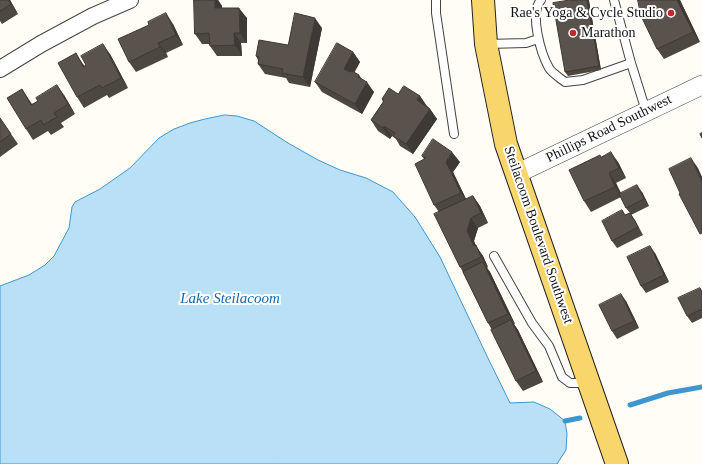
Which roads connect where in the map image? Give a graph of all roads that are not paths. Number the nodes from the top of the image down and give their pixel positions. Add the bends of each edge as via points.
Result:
1 (130, 0) edge
2 (436, 0) edge
3 (483, 0) edge
4 (541, 0) edge
5 (614, 0) edge
6 (538, 39) junction
7 (486, 44) junction
8 (631, 63) junction
9 (0, 69) edge
10 (702, 85) edge
11 (646, 111) junction
12 (454, 134) dead end
13 (516, 174) junction
14 (494, 256) dead end
15 (589, 383) junction
16 (617, 464) edge

1 - 9 street via 93,16
2 - 12 lane
3 - 7 main road, Steilacoom Boulevard Southwest
4 - 6 lane via 536,10
5 - 8 lane
6 - 7 lane via 526,43
6 - 8 lane via 549,69 565,82 583,80
7 - 13 main road, Steilacoom Boulevard Southwest via 506,144
8 - 11 lane
10 - 11 street, Phillips Road Southwest
11 - 13 street, Phillips Road Southwest
13 - 15 main road, Steilacoom Boulevard Southwest
14 - 15 lane via 532,323 549,346 562,377 565,381
15 - 16 main road, Steilacoom Boulevard Southwest

